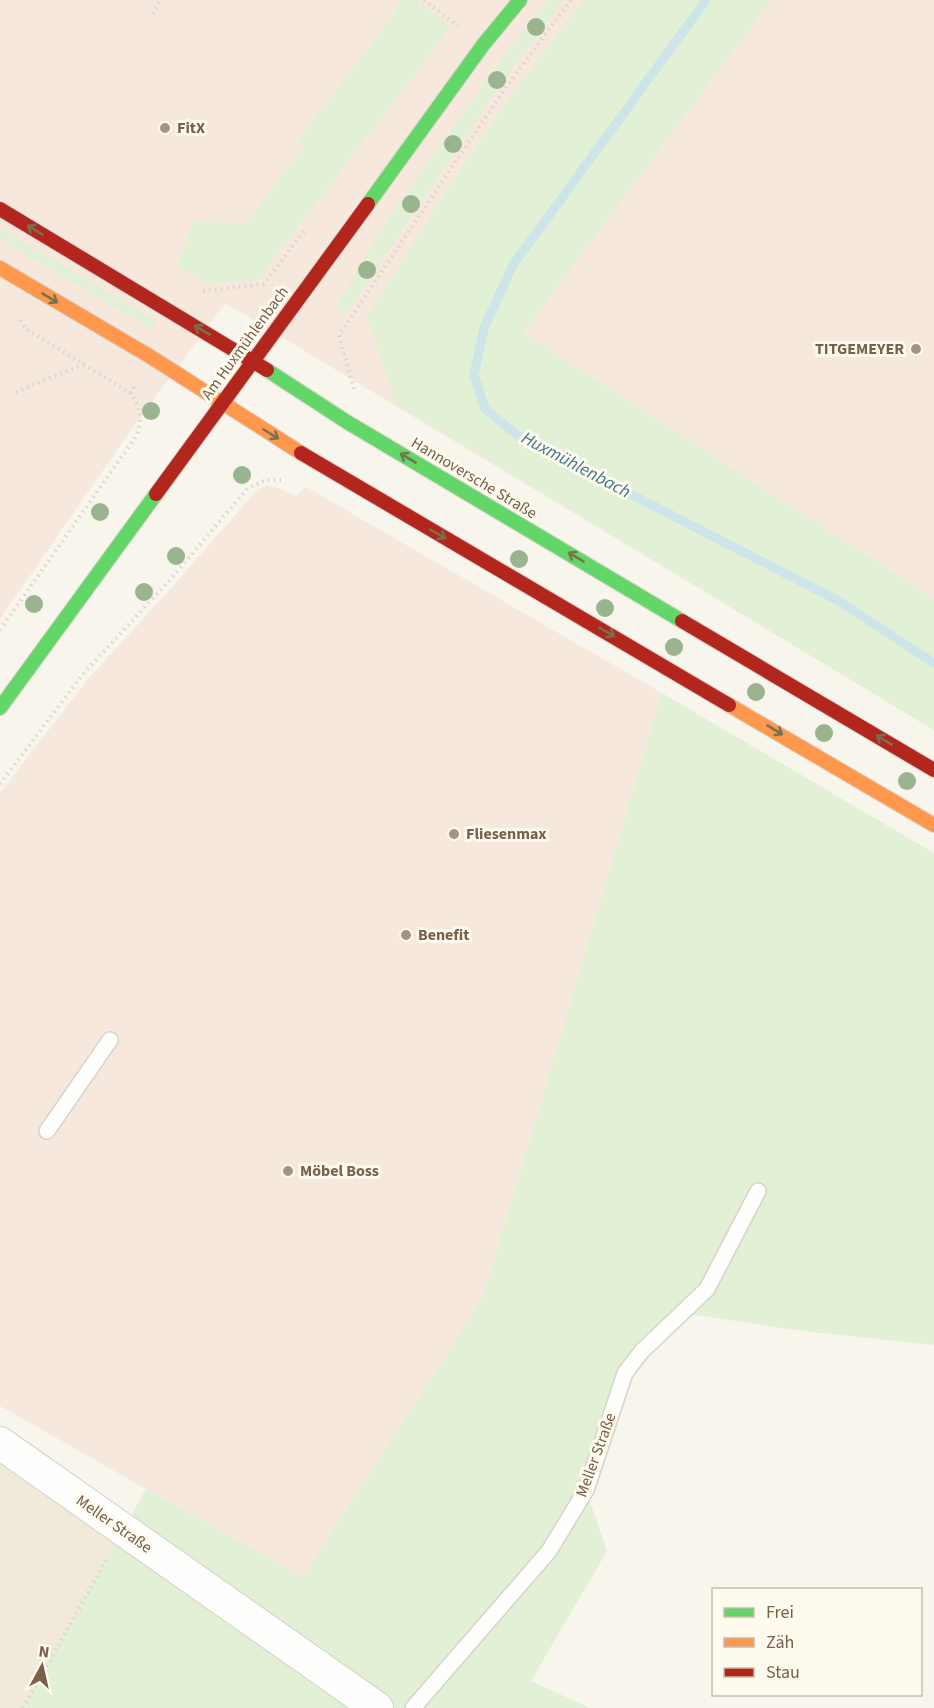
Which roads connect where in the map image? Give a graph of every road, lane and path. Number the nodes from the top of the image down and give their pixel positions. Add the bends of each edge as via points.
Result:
1 (160, 0) edge
2 (424, 0) edge
3 (520, 0) edge
4 (571, 0) edge
5 (153, 14) dead end
6 (459, 26) junction
7 (452, 36) dead end
8 (483, 45) junction
9 (0, 209) edge
10 (307, 227) dead end
11 (0, 268) edge
12 (200, 290) dead end
13 (26, 329) dead end
14 (252, 360) junction
15 (84, 364) junction
16 (355, 387) dead end
17 (16, 392) dead end
18 (221, 402) junction
19 (285, 482) dead end
20 (0, 630) edge
21 (0, 708) edge
22 (934, 770) edge
23 (0, 784) edge
24 (934, 825) edge
25 (110, 1040) dead end
26 (47, 1131) dead end
27 (758, 1191) dead end
28 (0, 1443) edge
29 (123, 1531) junction
30 (23, 1708) edge
31 (376, 1708) edge
32 (413, 1708) edge

1 - 5 path
2 - 6 path
3 - 8 main road, Am Huxmühlenbach
4 - 16 path via 504,90 339,335
6 - 7 path
6 - 8 path
8 - 14 main road, Am Huxmühlenbach
14 -> 9 main road, Hannoversche Straße
10 - 12 path via 264,284
11 -> 18 main road
13 - 15 path
14 - 18 main road, Am Huxmühlenbach
22 -> 14 main road, Hannoversche Straße via 347,422
15 - 17 path
15 - 20 path via 132,395 139,405 141,419 137,435
18 - 21 main road, Am Huxmühlenbach
18 -> 24 main road via 319,464
19 - 23 path via 265,480 248,489 83,674
25 - 26 lane
27 - 32 lane, Meller Straße via 707,1289 642,1351 625,1373 586,1490 549,1551
28 - 29 street, Meller Straße
29 - 30 path
29 - 31 street, Meller Straße

